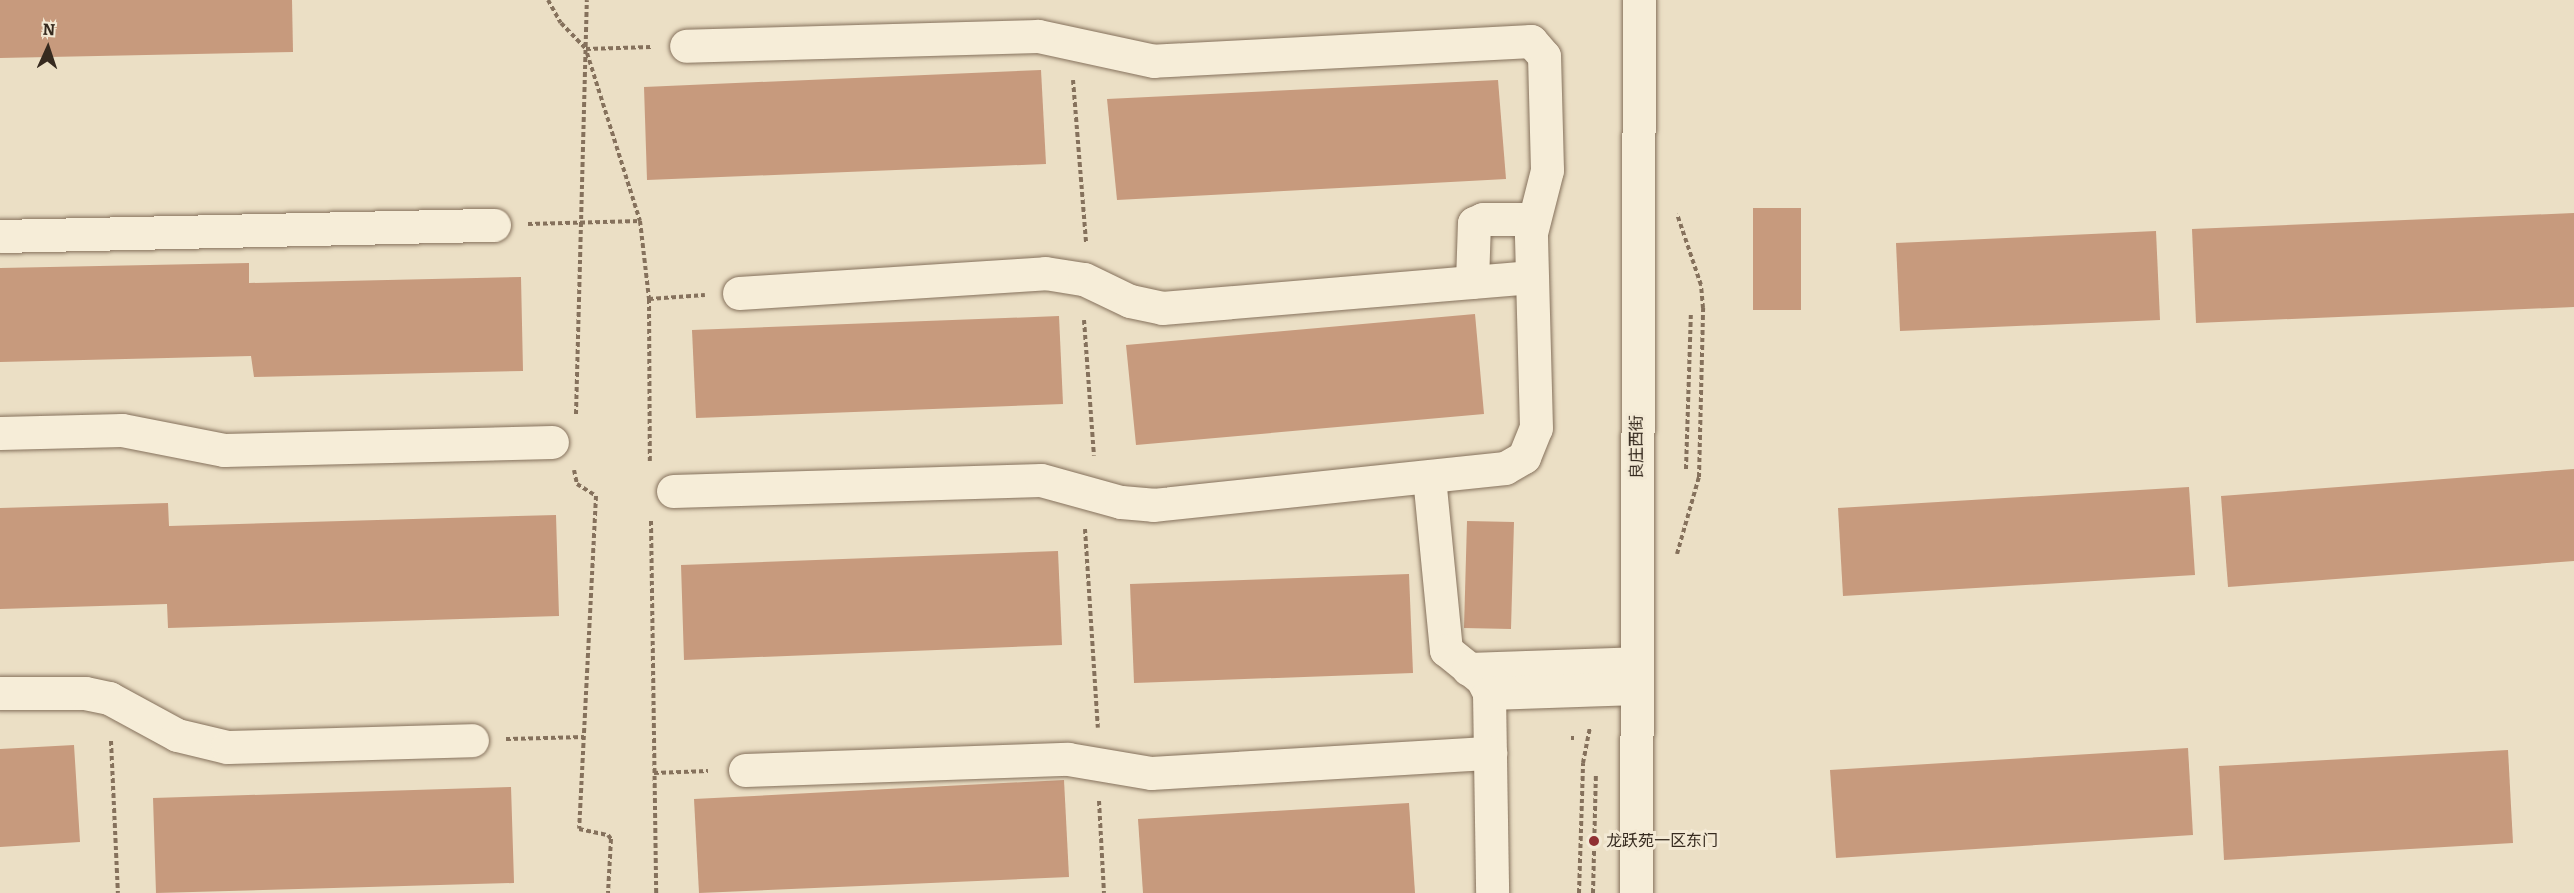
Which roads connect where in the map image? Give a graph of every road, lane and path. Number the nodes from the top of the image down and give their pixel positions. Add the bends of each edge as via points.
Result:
1 (548, 0) edge
2 (587, 0) edge
3 (1639, 0) edge
4 (1068, 40) junction
5 (686, 46) joint
6 (586, 49) junction
7 (1676, 205) dead end
8 (1534, 219) junction
9 (640, 221) dead end
10 (581, 223) junction
11 (494, 225) joint
12 (0, 236) edge
13 (1532, 277) junction
14 (1084, 279) junction
15 (1472, 282) junction
16 (739, 293) joint
17 (649, 299) dead end
18 (1690, 313) dead end
19 (576, 419) dead end
20 (0, 433) edge
21 (563, 451) joint
22 (1686, 469) dead end
23 (1429, 477) junction
24 (673, 491) dead end
25 (1089, 494) junction
26 (1675, 564) dead end
27 (1468, 669) junction
28 (1636, 676) junction
29 (0, 693) edge
30 (1489, 693) junction
31 (109, 698) junction
32 (584, 737) junction
33 (472, 740) joint
34 (1490, 753) junction
35 (1597, 760) dead end
36 (1099, 763) junction
37 (745, 770) joint
38 (654, 773) dead end
39 (118, 893) edge
40 (608, 893) edge
41 (1104, 893) edge
42 (1492, 893) edge
43 (1593, 893) edge
44 (1636, 893) edge

1 - 6 path via 561,22
2 - 6 path
3 - 28 street, 良庄西街
4 - 5 street via 1038,36
4 - 8 street via 1122,57 1154,62 1530,40 1544,56 1547,170
4 - 14 path via 1087,246
5 - 6 path
6 - 10 path
7 - 26 path via 1701,285 1703,308 1699,477
8 - 13 street
8 - 15 street via 1483,219 1474,223
9 - 10 path
10 - 11 path
10 - 19 path
11 - 12 street
13 - 15 street
13 - 23 street via 1536,417 1530,448 1524,457 1505,468
14 - 15 street via 1130,302 1162,308
14 - 16 street via 1045,273
14 - 25 path via 1094,454
16 - 17 path
18 - 22 path via 1693,326
20 - 21 street via 122,430 224,450
21 - 32 path via 578,484 596,496
23 - 25 street via 1153,505
23 - 27 street via 1444,640 1449,654
24 - 25 street via 1015,480 1066,485
25 - 36 path via 1085,531
27 - 28 street
27 - 30 street via 1482,679
28 - 30 street
28 - 44 street, 良庄西街
29 - 31 street via 85,693
30 - 34 street
31 - 33 street via 177,735 227,747
31 - 39 path
32 - 33 path
32 - 40 path via 579,829 611,839
34 - 36 street via 1151,773
34 - 42 street
35 - 43 path
36 - 37 street via 1068,759
36 - 41 path
37 - 38 path

